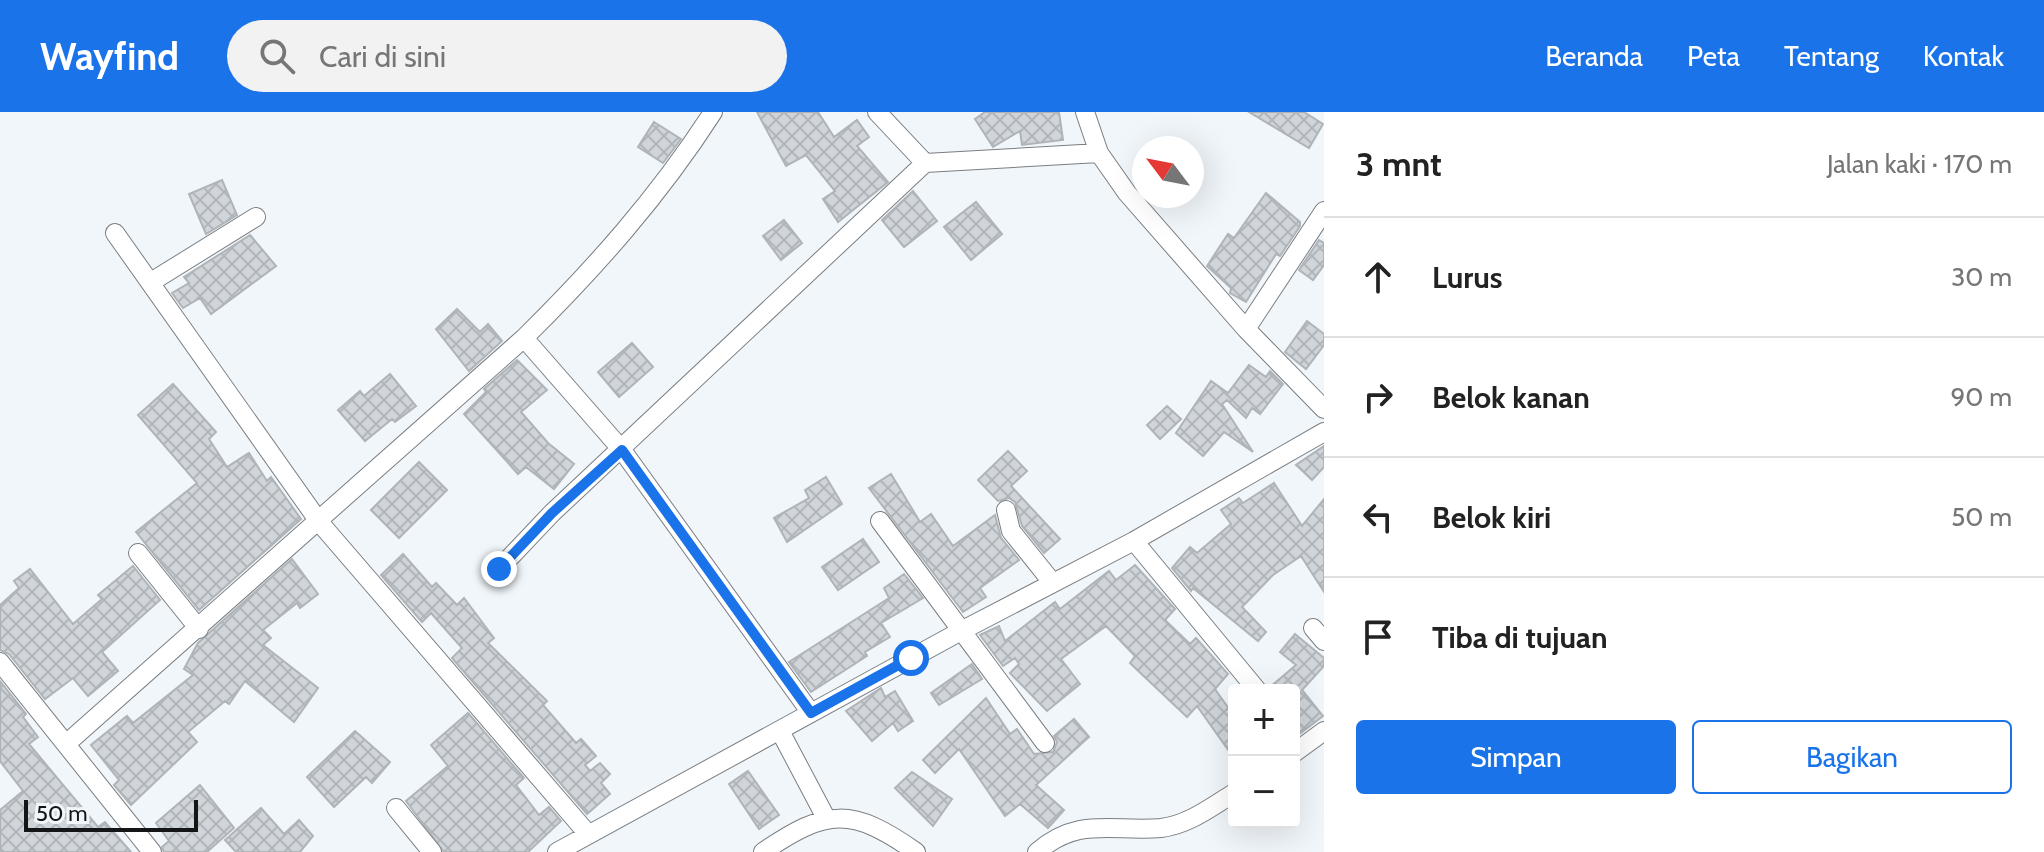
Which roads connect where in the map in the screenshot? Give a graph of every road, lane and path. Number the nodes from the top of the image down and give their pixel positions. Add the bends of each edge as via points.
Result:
1 (713, 112) edge
2 (877, 112) edge
3 (1085, 112) edge
4 (1099, 153) junction
5 (925, 163) junction
6 (256, 217) dead end
7 (1322, 219) edge
8 (115, 233) dead end
9 (151, 282) junction
10 (1246, 329) junction
11 (524, 338) junction
12 (1324, 409) edge
13 (1324, 432) edge
14 (622, 450) junction
15 (1006, 510) dead end
16 (880, 521) dead end
17 (320, 523) junction
18 (1134, 541) junction
19 (138, 553) dead end
20 (499, 569) dead end
21 (1052, 582) junction
22 (199, 629) junction
23 (961, 631) junction
24 (0, 662) edge
25 (1252, 684) edge
26 (811, 713) junction
27 (780, 731) junction
28 (1324, 731) edge
29 (1045, 743) dead end
30 (66, 744) junction
31 (1300, 744) edge
32 (1228, 797) edge
33 (396, 808) dead end
34 (826, 818) junction
35 (588, 834) junction
36 (152, 852) edge
37 (432, 852) edge
38 (557, 852) edge
39 (763, 852) edge
40 (916, 852) edge
41 (1037, 852) edge

1 - 11 street via 685,156 594,270
2 - 5 street
3 - 4 street
4 - 5 street
4 - 10 street via 1127,193
5 - 14 street
6 - 9 street
7 - 10 street
8 - 9 street
9 - 17 street
10 - 12 street
11 - 14 street
11 - 17 street
13 - 18 street
14 - 20 street
14 - 26 street
15 - 21 street via 1011,531
16 - 23 street
17 - 22 street
17 - 35 street
18 - 21 street
18 - 25 street
19 - 22 street
21 - 23 street
22 - 30 street
23 - 26 street
23 - 29 street
24 - 30 street
26 - 27 street
27 - 34 street
27 - 35 street
28 - 31 street
30 - 36 street
32 - 41 street via 1192,819 1164,828 1071,829
33 - 37 street
34 - 39 street
34 - 40 street via 850,818 879,828
35 - 38 street

